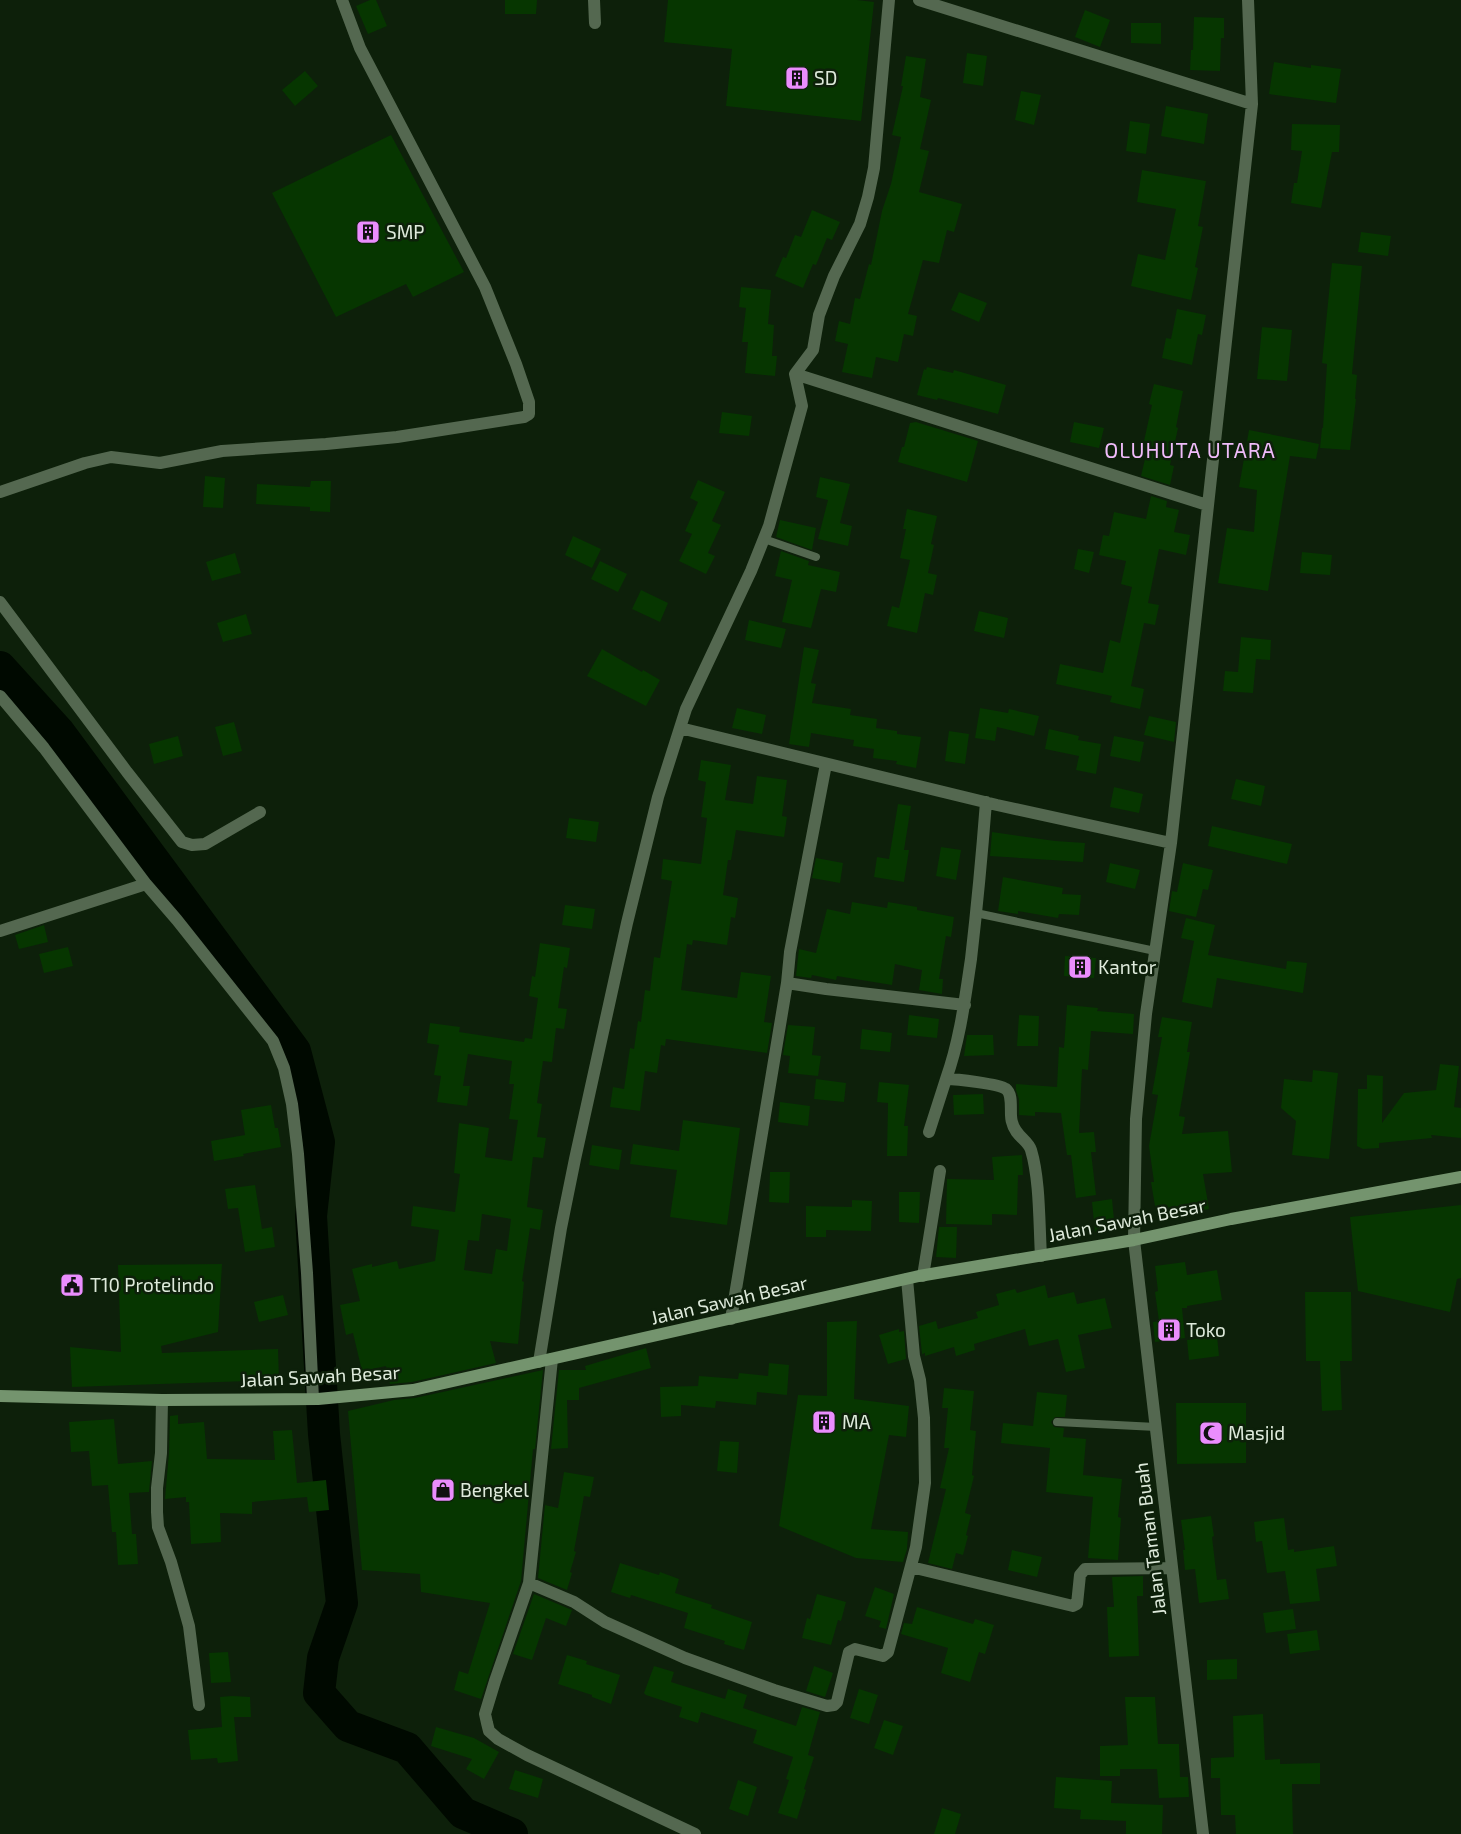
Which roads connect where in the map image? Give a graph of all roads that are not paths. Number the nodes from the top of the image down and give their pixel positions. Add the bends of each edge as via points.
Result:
1 (342, 0) edge
2 (594, 0) edge
3 (889, 0) edge
4 (919, 0) edge
5 (1248, 0) edge
6 (595, 23) dead end
7 (1252, 104) junction
8 (795, 374) junction
9 (0, 492) edge
10 (1207, 505) junction
11 (764, 539) junction
12 (816, 557) dead end
13 (0, 602) edge
14 (0, 696) edge
15 (680, 728) junction
16 (826, 764) junction
17 (986, 802) junction
18 (260, 812) dead end
19 (1171, 843) junction
20 (146, 884) junction
21 (976, 913) junction
22 (0, 931) edge
23 (1155, 951) junction
24 (787, 983) junction
25 (965, 1005) junction
26 (946, 1079) junction
27 (929, 1132) dead end
28 (940, 1171) dead end
29 (1461, 1177) edge
30 (1134, 1240) junction
31 (1041, 1256) junction
32 (923, 1276) junction
33 (907, 1279) junction
34 (731, 1319) junction
35 (552, 1359) junction
36 (539, 1362) junction
37 (0, 1396) edge
38 (316, 1399) junction
39 (162, 1400) junction
40 (1057, 1422) dead end
41 (1156, 1427) junction
42 (911, 1567) junction
43 (1172, 1568) junction
44 (529, 1583) junction
45 (199, 1705) dead end
46 (695, 1834) edge
47 (1203, 1834) edge

1 - 9 street via 360,48 485,287 516,364 529,402 529,414 397,437 222,451 166,462 111,457
2 - 6 street
3 - 8 street via 874,168 868,197 860,224 819,315 814,350
4 - 7 street
5 - 7 street, Jalan Taman Buah
7 - 10 street, Jalan Taman Buah
8 - 10 street
8 - 11 street via 802,406
10 - 19 street, Jalan Taman Buah
11 - 12 lane
11 - 15 street
13 - 18 street via 182,842 205,844
14 - 20 street via 44,748
15 - 16 street
15 - 36 street via 658,797 627,923 561,1228
16 - 17 street
16 - 24 street
17 - 19 street
17 - 21 street
19 - 23 street, Jalan Taman Buah
20 - 22 street
20 - 38 street via 273,1042 284,1068 298,1154
21 - 23 lane
21 - 25 street
23 - 30 street, Jalan Taman Buah via 1136,1119
24 - 25 street
24 - 34 street
25 - 26 street
26 - 27 street
26 - 31 street via 1004,1088 1009,1093 1011,1121 1015,1132 1030,1147 1035,1168
28 - 32 street
29 - 30 main road, Jalan Sawah Besar
30 - 31 main road, Jalan Sawah Besar
30 - 41 street, Jalan Taman Buah
31 - 32 main road, Jalan Sawah Besar
32 - 33 main road, Jalan Sawah Besar
33 - 34 main road, Jalan Sawah Besar
33 - 42 street via 924,1437 924,1490
34 - 35 main road, Jalan Sawah Besar
35 - 36 main road, Jalan Sawah Besar
35 - 44 street
36 - 38 main road, Jalan Sawah Besar via 412,1390
37 - 39 main road, Jalan Sawah Besar
38 - 39 main road, Jalan Sawah Besar
39 - 45 street via 158,1527 189,1626
40 - 41 lane
41 - 43 street, Jalan Taman Buah
42 - 43 street via 1073,1606 1077,1604 1080,1575 1085,1569
42 - 44 street via 888,1652 883,1656 856,1648 849,1652 836,1702 831,1707 685,1658
43 - 47 street, Jalan Taman Buah
44 - 46 street via 485,1714 490,1731 527,1755

